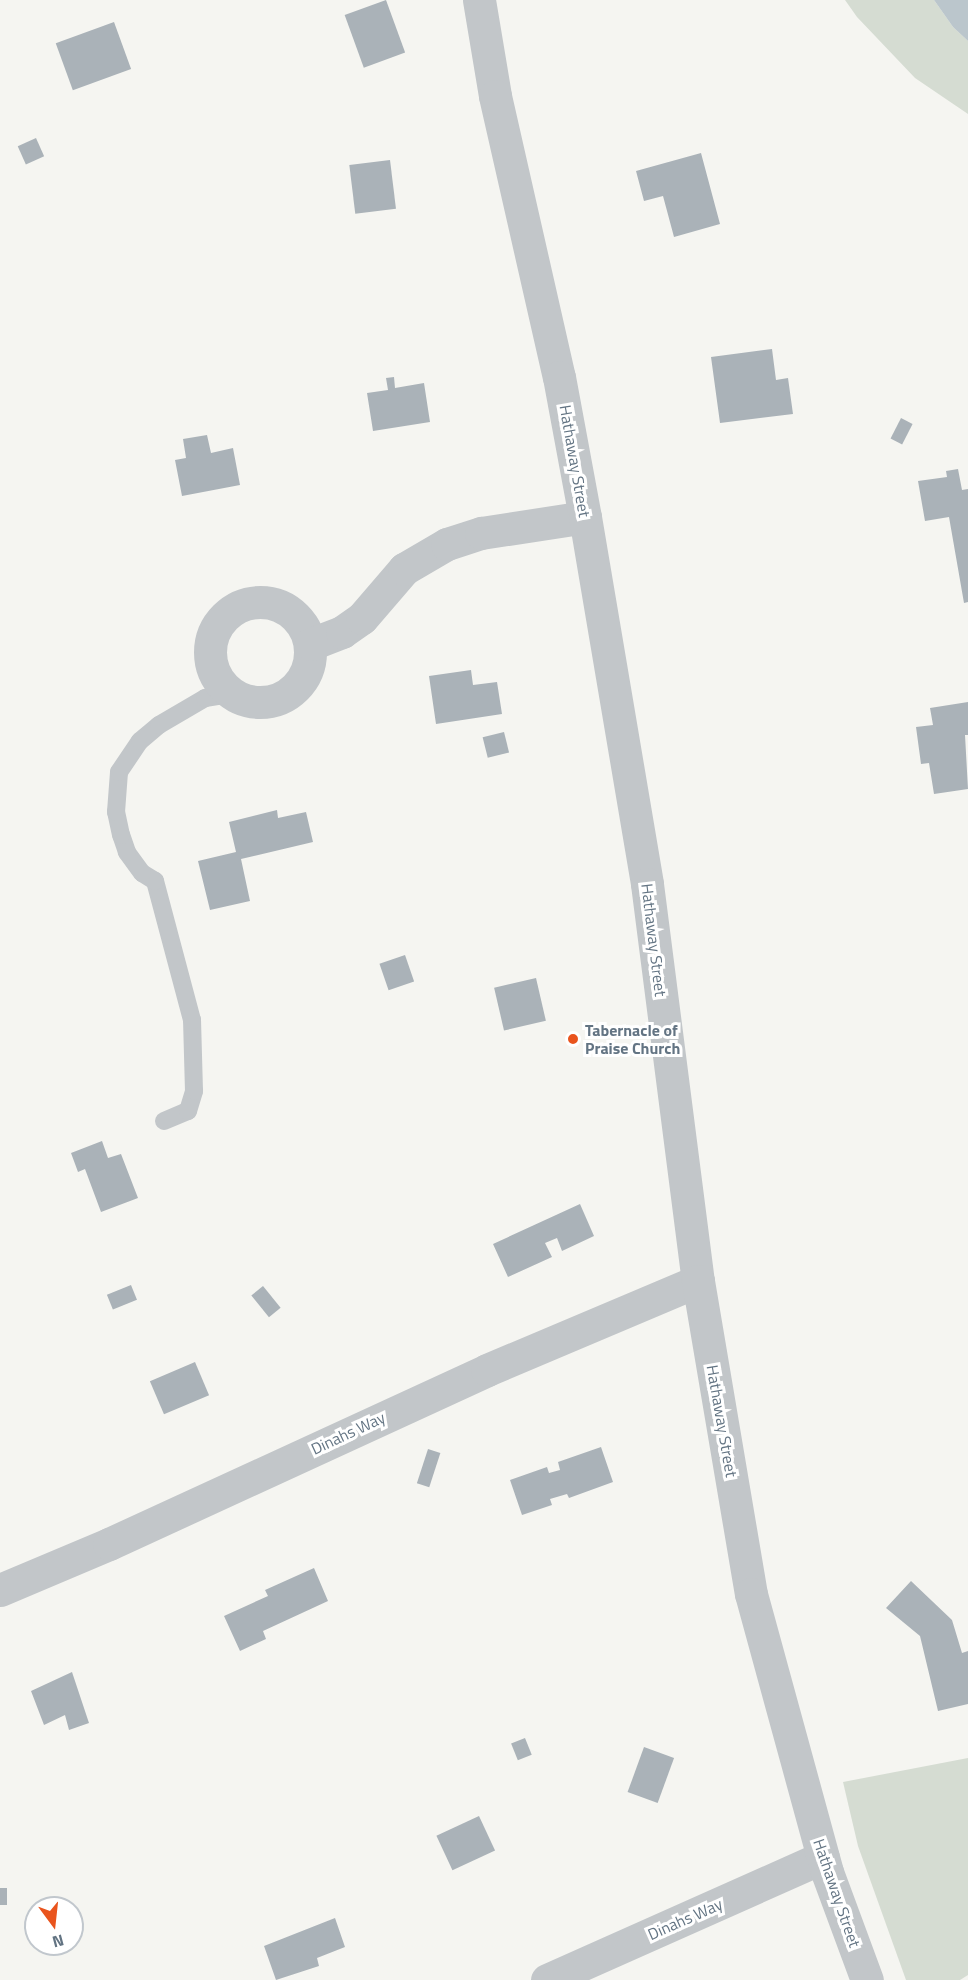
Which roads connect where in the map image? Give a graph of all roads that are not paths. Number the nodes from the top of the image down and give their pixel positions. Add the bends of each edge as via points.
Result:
1 (479, 0) edge
2 (585, 517) junction
3 (310, 644) junction
4 (230, 693) junction
5 (164, 1121) dead end
6 (698, 1281) junction
7 (0, 1590) edge
8 (823, 1857) junction
9 (547, 1980) edge
10 (867, 1980) edge

1 - 2 street, Hathaway Street via 495,96 559,377
2 - 3 street via 481,533 447,544 404,569 362,618 342,632
2 - 6 street, Hathaway Street via 647,884
3 - 4 street via 305,677 294,690 262,703
3 - 4 street via 300,621 281,606 249,603 234,609 221,619 209,650 215,674
4 - 5 lane via 206,698 159,725 140,741 119,772 116,812 127,852 142,873 155,881 192,1020 194,1091 188,1111
6 - 7 street, Dinahs Way via 487,1370
6 - 8 street, Hathaway Street via 751,1594
8 - 9 street, Dinahs Way
8 - 10 street, Hathaway Street

